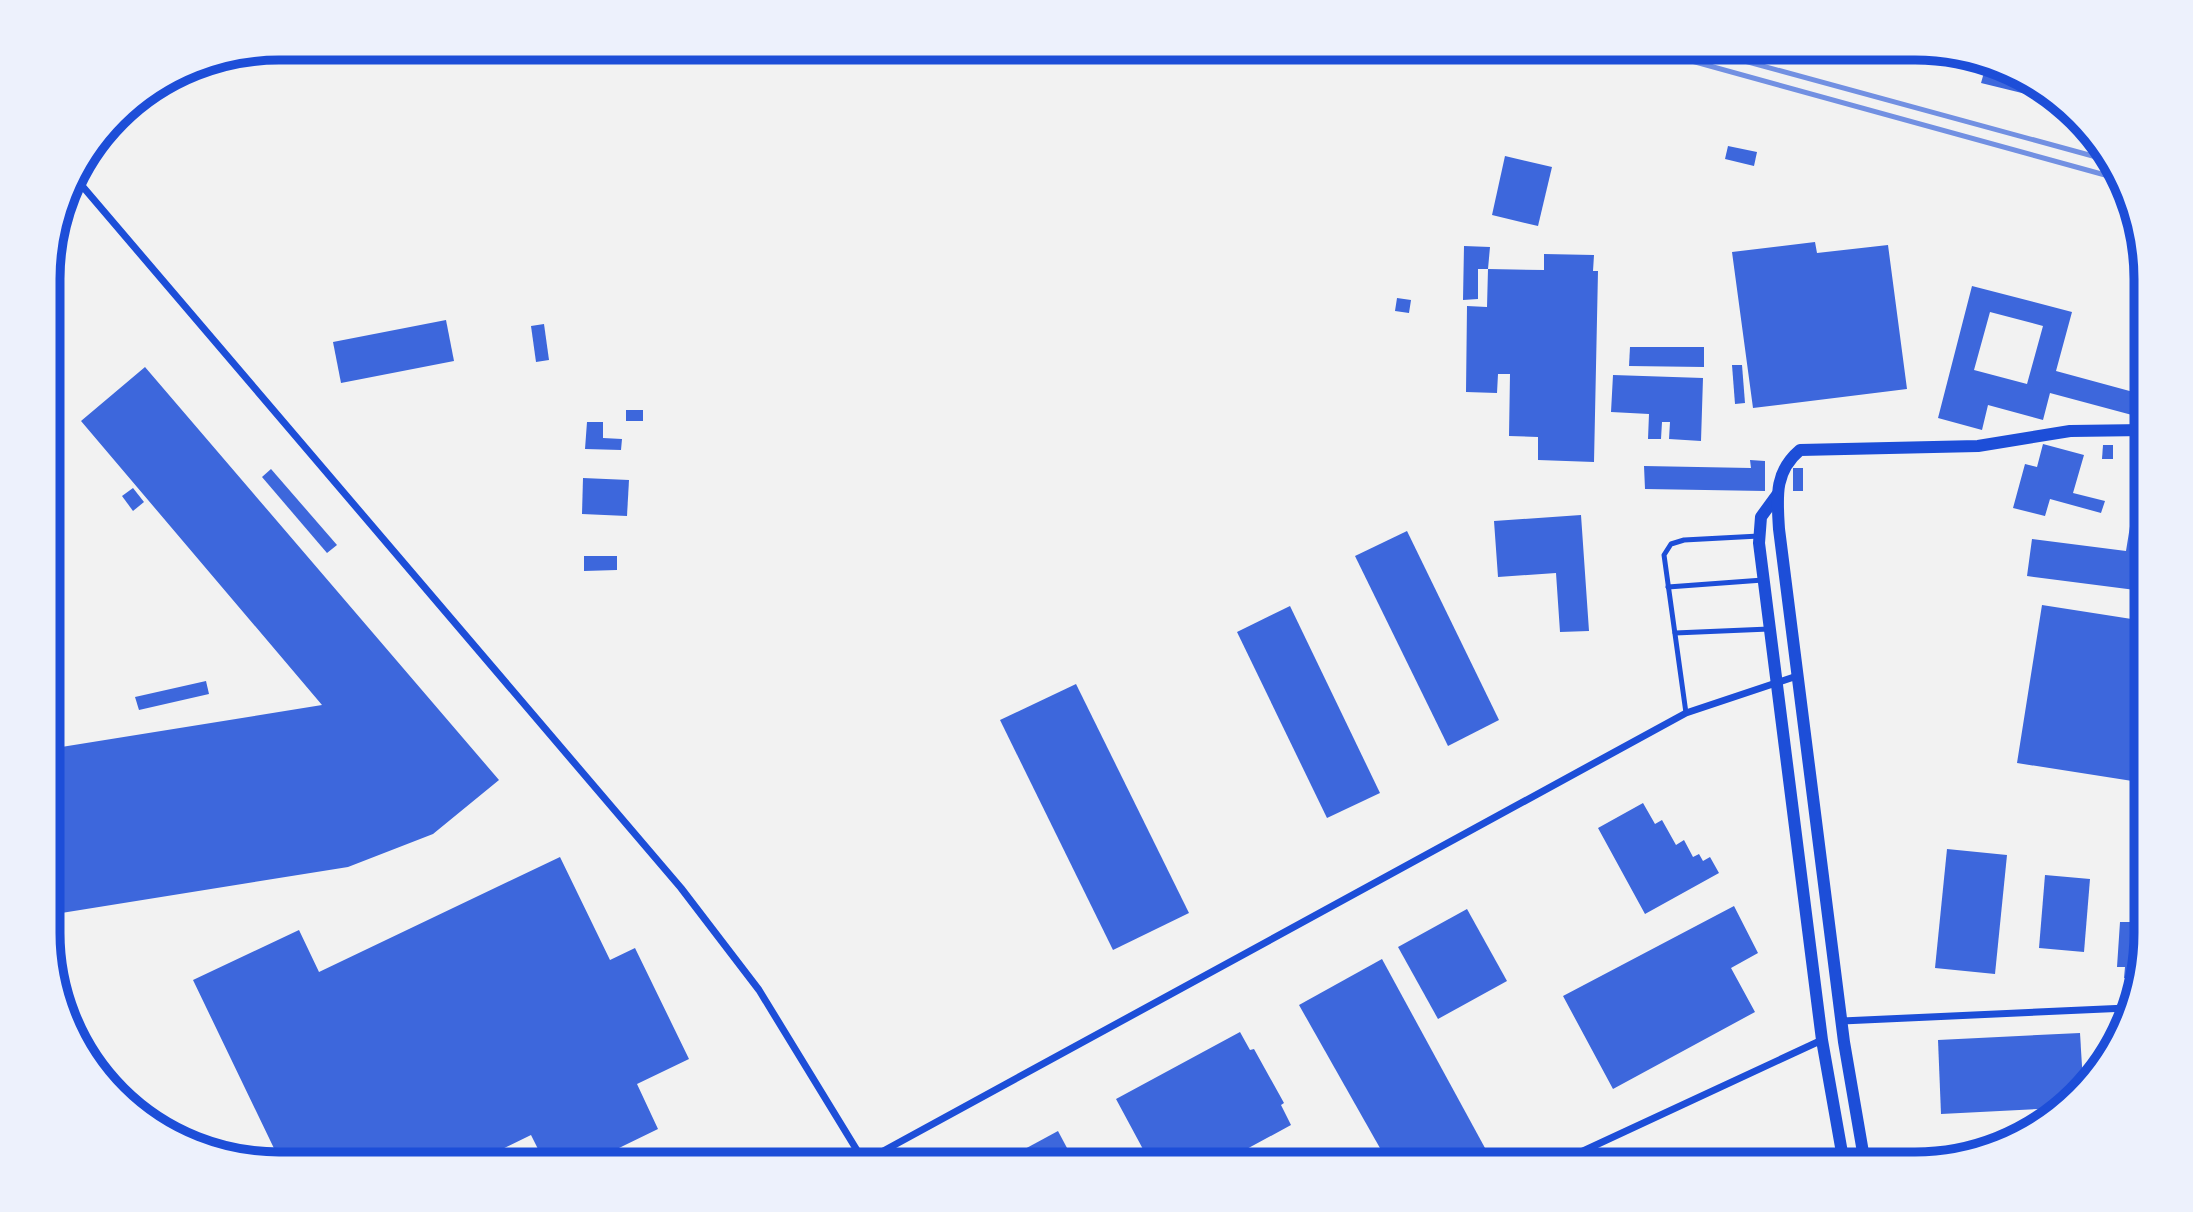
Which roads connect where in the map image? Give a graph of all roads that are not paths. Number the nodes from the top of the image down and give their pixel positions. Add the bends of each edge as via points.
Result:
1 (81, 184) edge
2 (2133, 430) edge
3 (1777, 495) junction
4 (1759, 536) junction
5 (1764, 580) junction
6 (1668, 587) junction
7 (1769, 629) junction
8 (1675, 633) junction
9 (1797, 676) junction
10 (1776, 681) junction
11 (1686, 713) junction
12 (2120, 1008) edge
13 (1842, 1021) junction
14 (1822, 1040) junction
15 (858, 1152) edge
16 (885, 1152) edge
17 (1581, 1152) edge
18 (1842, 1152) edge
19 (1863, 1152) edge

1 - 15 street via 681,888 759,990
2 - 3 street via 2070,431 1978,446 1800,450 1785,463
3 - 4 street via 1761,517
3 - 9 street
4 - 5 street
4 - 6 lane via 1671,544 1664,555
5 - 6 lane
5 - 7 street
6 - 8 lane
7 - 8 lane
7 - 10 street
8 - 11 lane
9 - 10 street
9 - 13 street
10 - 11 street
10 - 14 street
11 - 16 street
12 - 13 street
13 - 19 street
14 - 17 street
14 - 18 street

